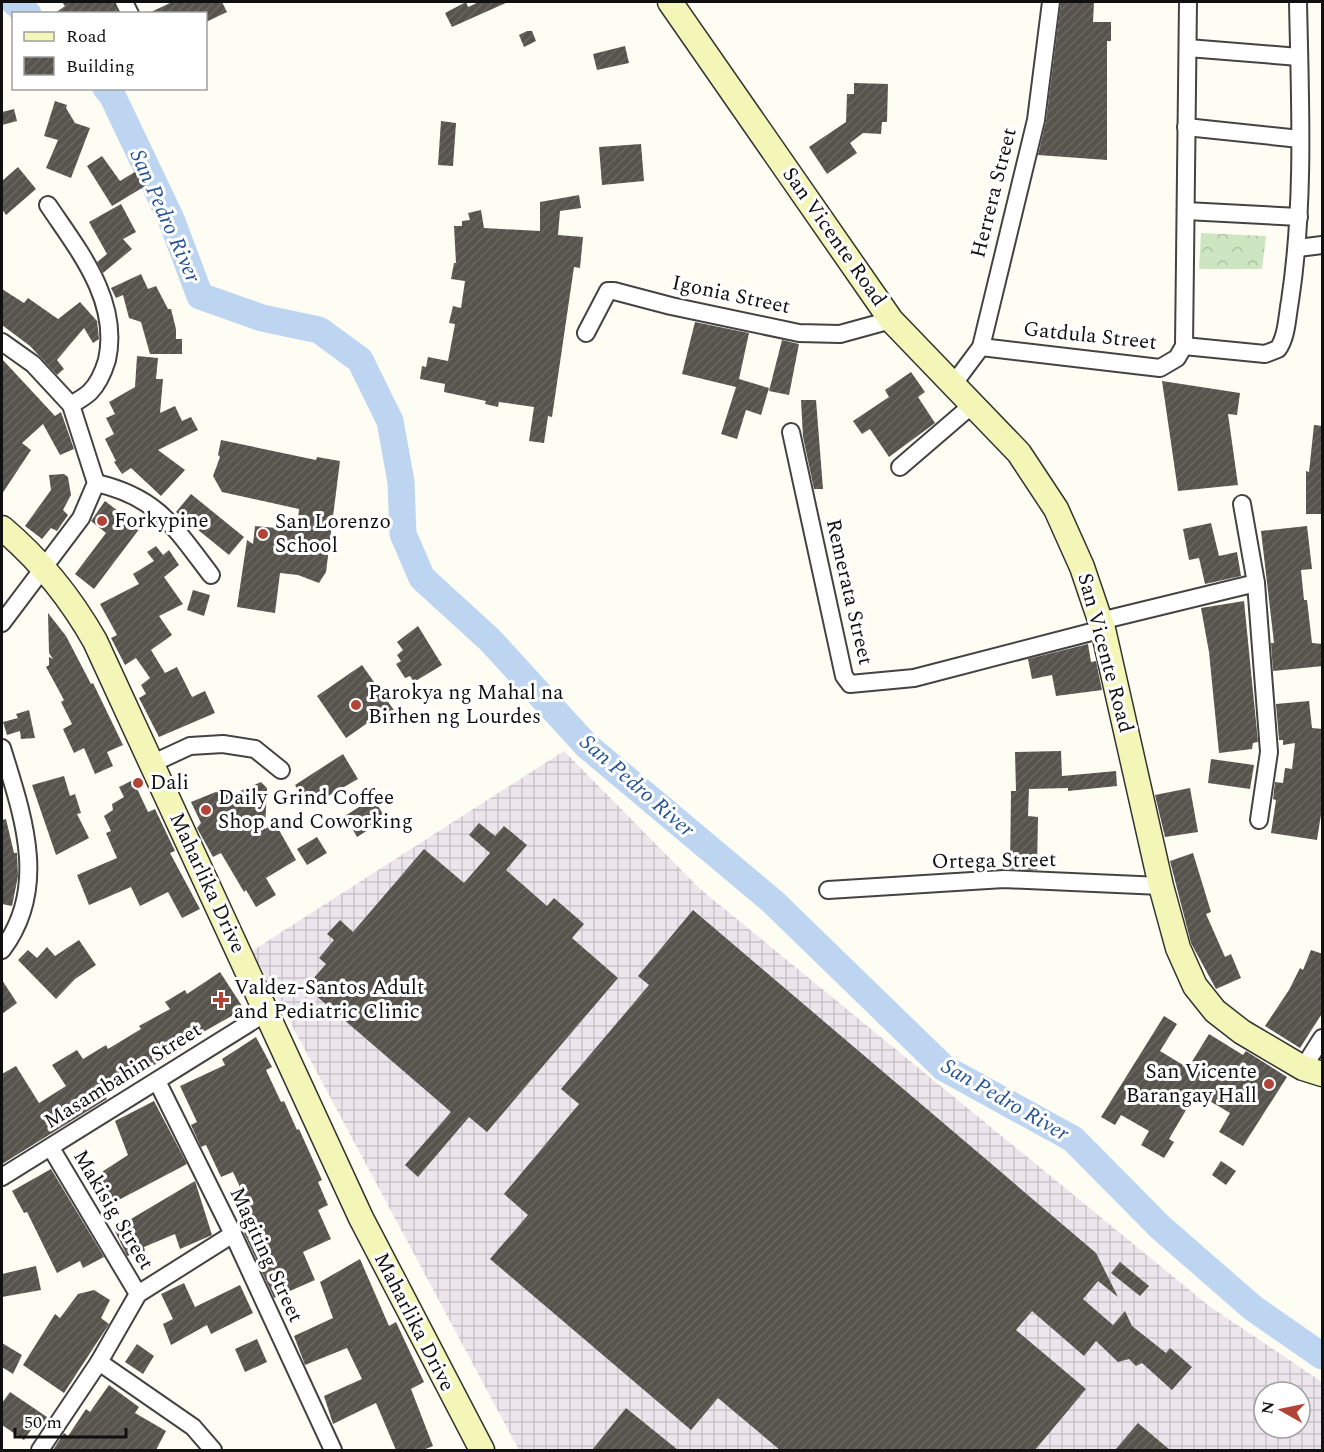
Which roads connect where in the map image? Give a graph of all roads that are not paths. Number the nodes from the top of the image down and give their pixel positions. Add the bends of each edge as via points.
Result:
1 (670, 2) edge
2 (1051, 2) edge
3 (1188, 2) edge
4 (1298, 2) edge
5 (1188, 48) junction
6 (1299, 57) junction
7 (1186, 127) junction
8 (1300, 139) junction
9 (48, 205) dead end
10 (1186, 211) junction
11 (1299, 217) junction
12 (1323, 245) edge
13 (1298, 248) junction
14 (891, 320) junction
15 (586, 333) dead end
16 (2, 342) edge
17 (1184, 346) junction
18 (981, 347) junction
19 (952, 386) junction
20 (71, 405) junction
21 (971, 406) junction
22 (791, 432) dead end
23 (900, 467) dead end
24 (96, 483) junction
25 (1242, 504) dead end
26 (2, 528) edge
27 (43, 567) junction
28 (211, 575) dead end
29 (1256, 583) junction
30 (2, 623) edge
31 (1101, 625) junction
32 (2, 748) edge
33 (151, 764) junction
34 (282, 770) dead end
35 (6, 780) edge
36 (1259, 820) dead end
37 (1161, 885) junction
38 (828, 890) dead end
39 (2, 951) edge
40 (267, 1012) junction
41 (1323, 1038) edge
42 (1313, 1071) edge
43 (157, 1081) junction
44 (51, 1148) junction
45 (2, 1178) edge
46 (232, 1234) junction
47 (138, 1294) junction
48 (99, 1362) junction
49 (40, 1450) edge
50 (213, 1450) edge
51 (333, 1450) edge
52 (482, 1450) edge

1 - 14 main road, San Vicente Road
2 - 18 street, Herrera Street via 1036,120
3 - 5 street
4 - 6 street
5 - 6 street
5 - 7 street
6 - 8 street
7 - 8 street
7 - 10 street
8 - 11 street
9 - 20 street via 90,269 108,314 110,344 105,369 91,392
10 - 11 street
10 - 17 street
11 - 13 street
12 - 13 street
13 - 17 street via 1285,335 1278,349 1265,354
14 - 15 street, Igonia Street via 840,334 799,333 608,291
14 - 19 main road, San Vicente Road
16 - 20 street via 33,364
17 - 18 street, Gatdula Street via 1177,358 1160,368
18 - 19 street, Herrera Street
19 - 21 main road, San Vicente Road
20 - 24 street
21 - 23 street
21 - 31 main road, San Vicente Road via 1019,453 1056,509 1082,567
22 - 31 street, Remerata Street via 844,676 850,684 914,678
24 - 27 street via 81,518
24 - 28 street via 133,494 167,518
25 - 29 street
26 - 27 main road, Maharlika Drive
27 - 30 street
27 - 33 main road, Maharlika Drive via 75,605 95,641
29 - 31 street
29 - 36 street via 1269,752
31 - 37 main road, San Vicente Road
32 - 35 street
33 - 34 street via 190,746 223,744 255,749
33 - 40 main road, Maharlika Drive
35 - 39 street via 30,871 27,901 16,932
37 - 38 street, Ortega Street via 1004,879
37 - 42 main road, San Vicente Road via 1178,948 1195,986 1208,1002 1242,1032
40 - 43 street, Masambahin Street
40 - 52 main road, Maharlika Drive via 388,1274
41 - 42 street
43 - 44 street, Masambahin Street
43 - 46 street, Magiting Street
44 - 45 street, Masambahin Street
44 - 47 street, Makisig Street
46 - 47 street
46 - 51 street, Magiting Street
47 - 48 street
48 - 49 street
48 - 50 street via 193,1427

